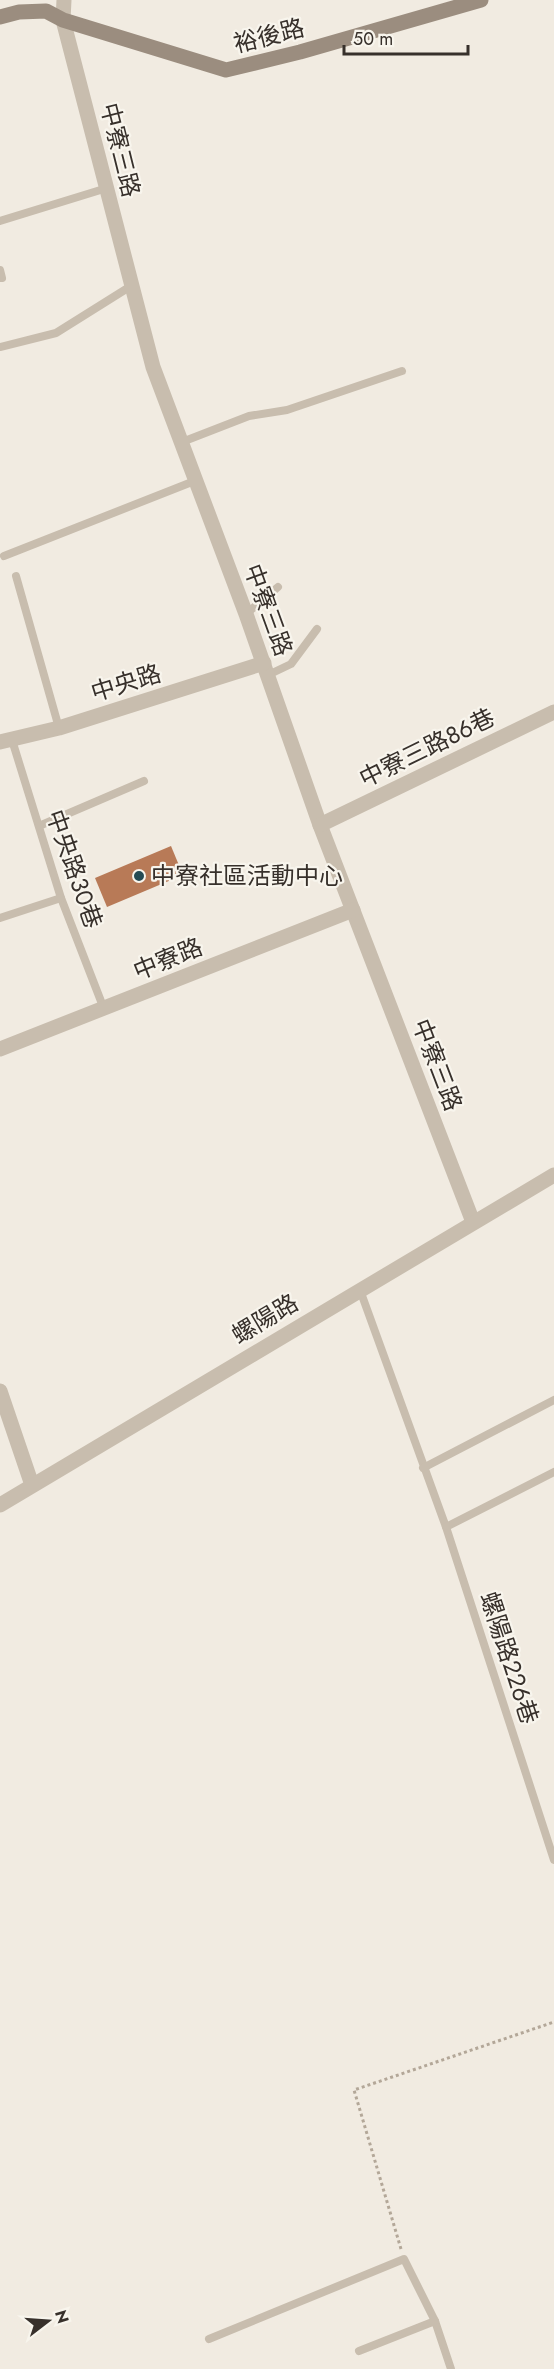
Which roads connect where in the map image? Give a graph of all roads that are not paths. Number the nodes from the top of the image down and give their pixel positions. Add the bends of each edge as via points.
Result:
1 (64, 0) edge
2 (480, 0) edge
3 (0, 17) edge
4 (63, 20) junction
5 (106, 188) junction
6 (0, 221) edge
7 (131, 286) junction
8 (0, 347) edge
9 (402, 371) dead end
10 (182, 442) junction
11 (197, 480) junction
12 (4, 556) dead end
13 (16, 576) dead end
14 (278, 588) dead end
15 (246, 614) junction
16 (317, 629) dead end
17 (266, 669) junction
18 (554, 712) edge
19 (59, 728) junction
20 (6, 741) edge
21 (144, 781) dead end
22 (320, 825) junction
23 (39, 826) junction
24 (61, 898) junction
25 (353, 910) junction
26 (0, 918) edge
27 (104, 1009) junction
28 (0, 1049) edge
29 (554, 1175) edge
30 (474, 1222) junction
31 (360, 1289) junction
32 (0, 1391) edge
33 (554, 1400) edge
34 (423, 1468) junction
35 (554, 1472) edge
36 (32, 1485) junction
37 (0, 1505) edge
38 (446, 1527) junction
39 (551, 1841) edge
40 (554, 1860) edge
41 (435, 2321) junction
42 (209, 2339) dead end
43 (358, 2351) dead end
44 (451, 2369) edge

1 - 4 street, 中寮三路
2 - 4 street, 裕後路 via 226,70
3 - 4 street, 裕後路 via 46,11
4 - 5 street, 中寮三路
5 - 6 lane
5 - 7 street, 中寮三路
7 - 8 lane via 56,333
7 - 10 street, 中寮三路 via 153,367
9 - 10 lane via 287,410 249,416
10 - 11 street, 中寮三路
11 - 12 lane
11 - 15 street, 中寮三路
13 - 19 lane
14 - 15 lane
15 - 17 street, 中寮三路
16 - 17 lane via 291,664
17 - 19 street, 中央路
17 - 22 street, 中寮三路
18 - 22 street, 中寮三路86巷
19 - 20 street, 中央路
20 - 23 lane, 中央路30巷
21 - 23 lane
22 - 25 street, 中寮三路
23 - 24 lane, 中央路30巷
24 - 26 lane
24 - 27 lane, 中央路30巷
25 - 27 street, 中寮路
25 - 30 street, 中寮三路
27 - 28 street, 中寮路
29 - 30 street, 螺陽路
30 - 31 street, 螺陽路
31 - 34 lane, 螺陽路226巷
31 - 36 street, 螺陽路
32 - 36 street
33 - 34 lane
34 - 38 lane, 螺陽路226巷
35 - 38 lane
36 - 37 street, 螺陽路
38 - 39 lane, 螺陽路226巷
39 - 40 lane, 螺陽路226巷
41 - 42 lane via 404,2259
41 - 43 lane
41 - 44 lane

